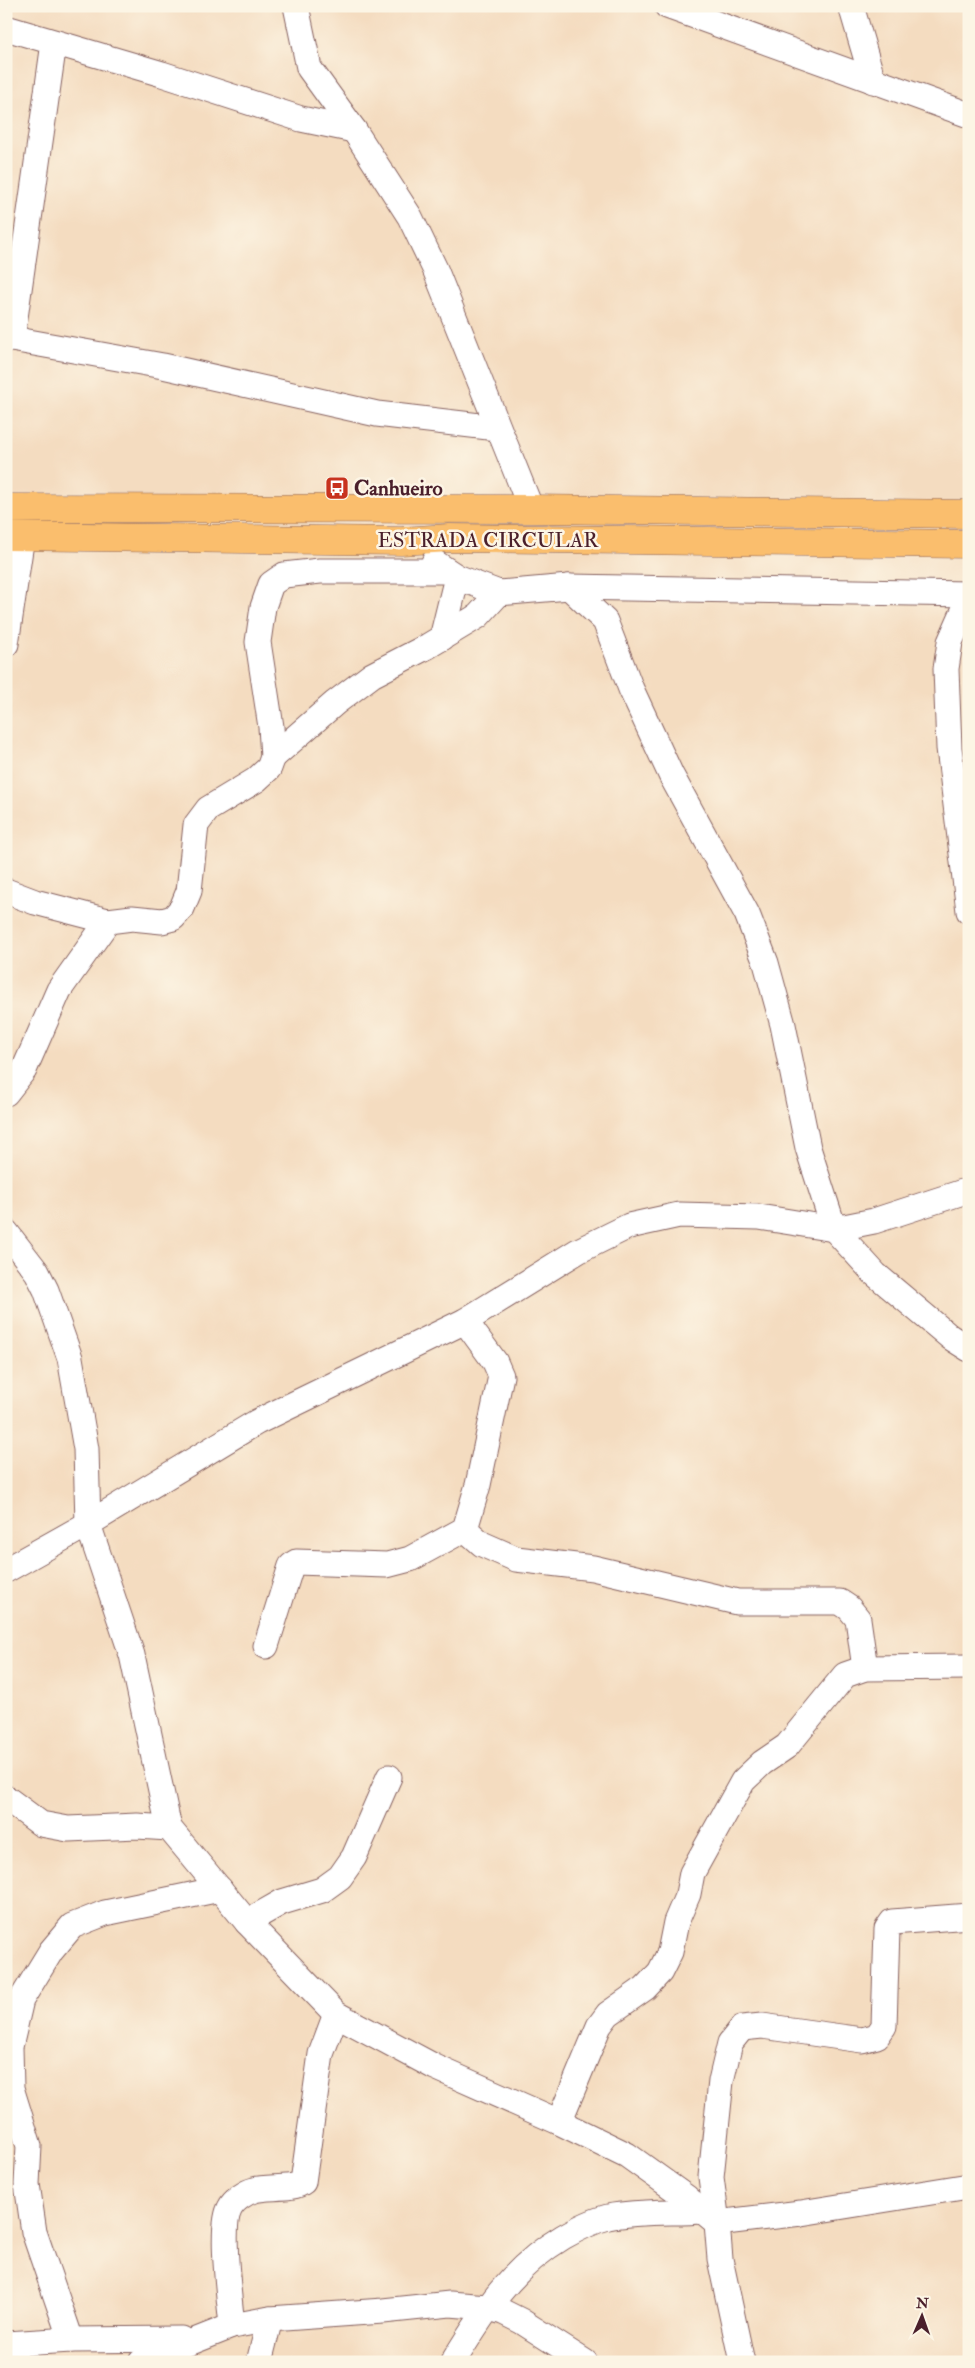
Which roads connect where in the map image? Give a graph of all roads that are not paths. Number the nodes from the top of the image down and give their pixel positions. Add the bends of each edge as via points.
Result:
1 (296, 6) edge
2 (667, 6) edge
3 (852, 6) edge
4 (6, 28) edge
5 (54, 43) junction
6 (874, 81) junction
7 (969, 115) edge
8 (354, 130) junction
9 (9, 338) edge
10 (497, 428) junction
11 (6, 508) edge
12 (531, 509) junction
13 (969, 514) edge
14 (14, 536) edge
15 (401, 541) junction
16 (969, 544) edge
17 (452, 574) junction
18 (570, 587) junction
19 (617, 588) junction
20 (499, 593) junction
21 (969, 594) edge
22 (969, 599) edge
23 (604, 621) junction
24 (442, 638) junction
25 (6, 644) edge
26 (959, 750) edge
27 (273, 757) junction
28 (6, 891) edge
29 (969, 911) edge
30 (108, 922) junction
31 (6, 1093) edge
32 (969, 1190) edge
33 (834, 1229) junction
34 (6, 1232) edge
35 (465, 1320) junction
36 (969, 1349) edge
37 (88, 1524) junction
38 (464, 1529) junction
39 (6, 1570) edge
40 (266, 1646) dead end
41 (969, 1667) edge
42 (865, 1668) junction
43 (389, 1777) dead end
44 (6, 1798) edge
45 (170, 1828) junction
46 (220, 1889) junction
47 (969, 1916) edge
48 (247, 1922) junction
49 (336, 2014) junction
50 (559, 2122) junction
51 (711, 2177) junction
52 (969, 2186) edge
53 (703, 2211) junction
54 (514, 2274) junction
55 (450, 2304) junction
56 (487, 2307) junction
57 (270, 2319) junction
58 (232, 2326) junction
59 (204, 2338) junction
60 (71, 2340) junction
61 (6, 2344) edge
62 (141, 2362) edge
63 (259, 2362) edge
64 (453, 2362) edge
65 (585, 2362) edge
66 (742, 2362) edge

1 - 8 street via 308,68
2 - 6 street
3 - 6 street
4 - 5 street
5 - 8 street via 301,119
5 - 9 street
6 - 7 street
8 - 10 street via 410,217 435,269
9 - 10 street via 163,366 377,414
10 - 12 street
11 - 12 main road, ESTRADA CIRCULAR
12 - 13 main road, ESTRADA CIRCULAR
14 - 15 main road, ESTRADA CIRCULAR
14 - 25 street
15 - 16 main road, ESTRADA CIRCULAR via 459,538
15 - 17 street
17 - 20 street
17 - 24 street
17 - 27 street via 320,571 284,575 271,584 263,607 258,642 272,727
18 - 19 street
18 - 20 street
18 - 23 street
19 - 21 street
19 - 23 street
20 - 24 street via 478,616
22 - 26 street via 950,642 946,668
23 - 33 street via 671,776 747,914 766,963 783,1025 808,1148
24 - 27 street via 372,675
26 - 29 street
27 - 30 street via 269,768 256,780 208,809 196,825 189,891 182,908 173,918 132,918
28 - 30 street
30 - 31 street via 59,990 24,1070
32 - 33 street via 874,1221
33 - 35 street via 759,1217 680,1215 629,1226 578,1250
33 - 36 street via 875,1274
34 - 37 street via 37,1272 70,1358 86,1449
35 - 37 street via 257,1422
35 - 38 street via 495,1362 501,1376 478,1485
37 - 39 street
37 - 45 street via 132,1655
38 - 40 street via 410,1559 387,1564 296,1562 291,1566
38 - 42 street via 482,1544 516,1559 593,1568 737,1602 840,1602 858,1619
41 - 42 street
42 - 50 street via 844,1675 787,1746 762,1763 744,1782 692,1873 670,1952 660,1972 645,1988 608,2014 599,2026
43 - 48 street via 354,1857 340,1877 322,1890 282,1902
44 - 45 street via 41,1824 68,1829
45 - 46 street
46 - 48 street
46 - 60 street via 105,1913 72,1926 51,1951 21,2000 10,2047 11,2088 29,2146 27,2184 34,2232
47 - 51 street via 892,1922 887,1930 884,2026 878,2036 862,2040 762,2026 742,2028 730,2043 721,2081
48 - 49 street
49 - 50 street via 435,2066
49 - 58 street via 321,2054 303,2182 294,2187 252,2190 230,2208 225,2224
50 - 53 street via 627,2155
51 - 53 street
51 - 53 street
52 - 53 street via 801,2213
53 - 54 street via 608,2217 581,2227 544,2249
53 - 66 street via 720,2259
54 - 55 street
54 - 56 street
55 - 56 street
55 - 57 street
56 - 64 street
56 - 65 street via 521,2321
57 - 58 street
57 - 63 street
58 - 59 street
59 - 60 street
59 - 62 street
60 - 61 street

